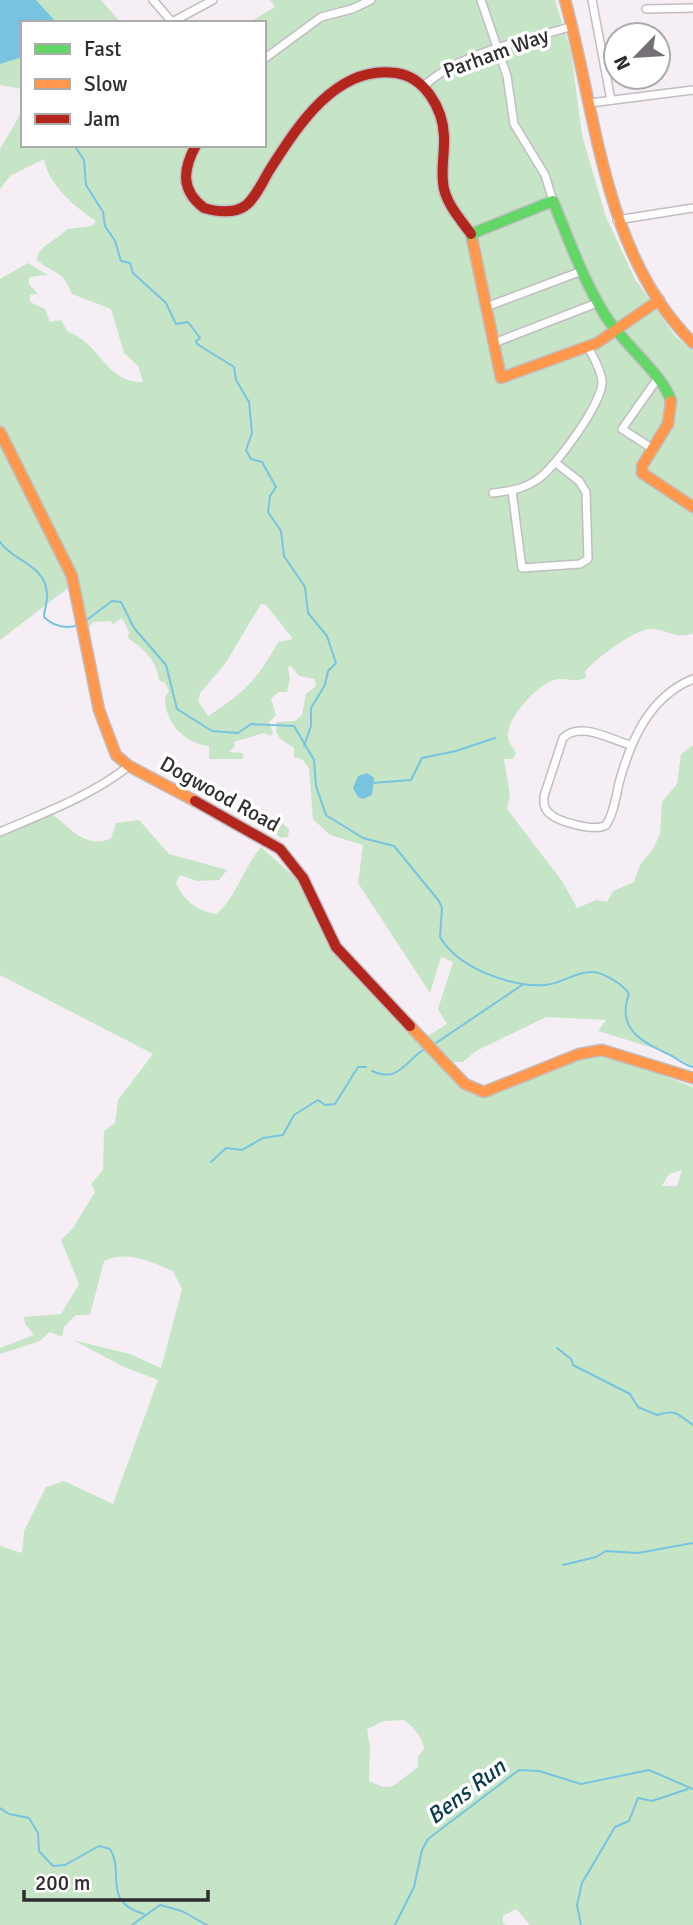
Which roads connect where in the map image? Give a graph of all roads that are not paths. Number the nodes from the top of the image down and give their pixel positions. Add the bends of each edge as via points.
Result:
1 (153, 0) edge
2 (213, 0) edge
3 (371, 0) edge
4 (481, 0) edge
5 (565, 0) edge
6 (592, 0) edge
7 (693, 8) edge
8 (646, 9) dead end
9 (171, 21) edge
10 (174, 21) edge
11 (573, 26) junction
12 (498, 50) junction
13 (266, 58) edge
14 (424, 86) junction
15 (693, 90) edge
16 (611, 100) junction
17 (590, 103) junction
18 (195, 147) edge
19 (553, 201) junction
20 (693, 208) edge
21 (617, 220) junction
22 (471, 234) junction
23 (582, 271) junction
24 (660, 300) junction
25 (597, 303) junction
26 (486, 307) junction
27 (617, 330) junction
28 (494, 343) junction
29 (693, 343) edge
30 (588, 347) junction
31 (658, 378) junction
32 (0, 432) edge
33 (653, 449) junction
34 (556, 463) junction
35 (512, 491) junction
36 (493, 493) dead end
37 (693, 507) edge
38 (693, 679) edge
39 (629, 745) junction
40 (129, 766) junction
41 (0, 832) edge
42 (693, 1078) edge

1 - 9 street
2 - 10 street
3 - 13 street via 321,17
4 - 12 street
5 - 11 street
6 - 16 street
7 - 8 street
11 - 12 street, Parham Way
11 - 17 street
12 - 14 street, Parham Way via 462,61
12 - 19 street via 514,124 545,175
14 - 18 street via 400,74 377,70 342,83 311,112 247,205 235,212 217,213 189,195 183,168
14 - 22 street via 443,125 443,186
15 - 16 street
16 - 17 street
17 - 21 street via 597,149
19 - 22 street
19 - 23 street
20 - 21 street
21 - 24 street
22 - 26 street
23 - 25 street
23 - 26 street
24 - 27 street
24 - 29 street
25 - 27 street
25 - 28 street
26 - 28 street
27 - 30 street
27 - 31 street
28 - 30 street via 501,379
30 - 34 street via 603,383 599,397
31 - 33 street via 670,394 673,408
31 - 33 street via 622,429
32 - 40 street, Dogwood Road via 68,567 108,739 116,755
33 - 37 street via 642,473
34 - 35 street via 539,479
34 - 35 street via 586,492 587,559 580,564 522,568
35 - 36 street
38 - 39 street via 656,705
39 - 39 street via 580,730 568,733 544,796 548,812 591,829 606,825
40 - 41 street via 67,802
40 - 42 street, Dogwood Road via 279,849 303,878 336,947 472,1089 493,1089 579,1054 602,1050

